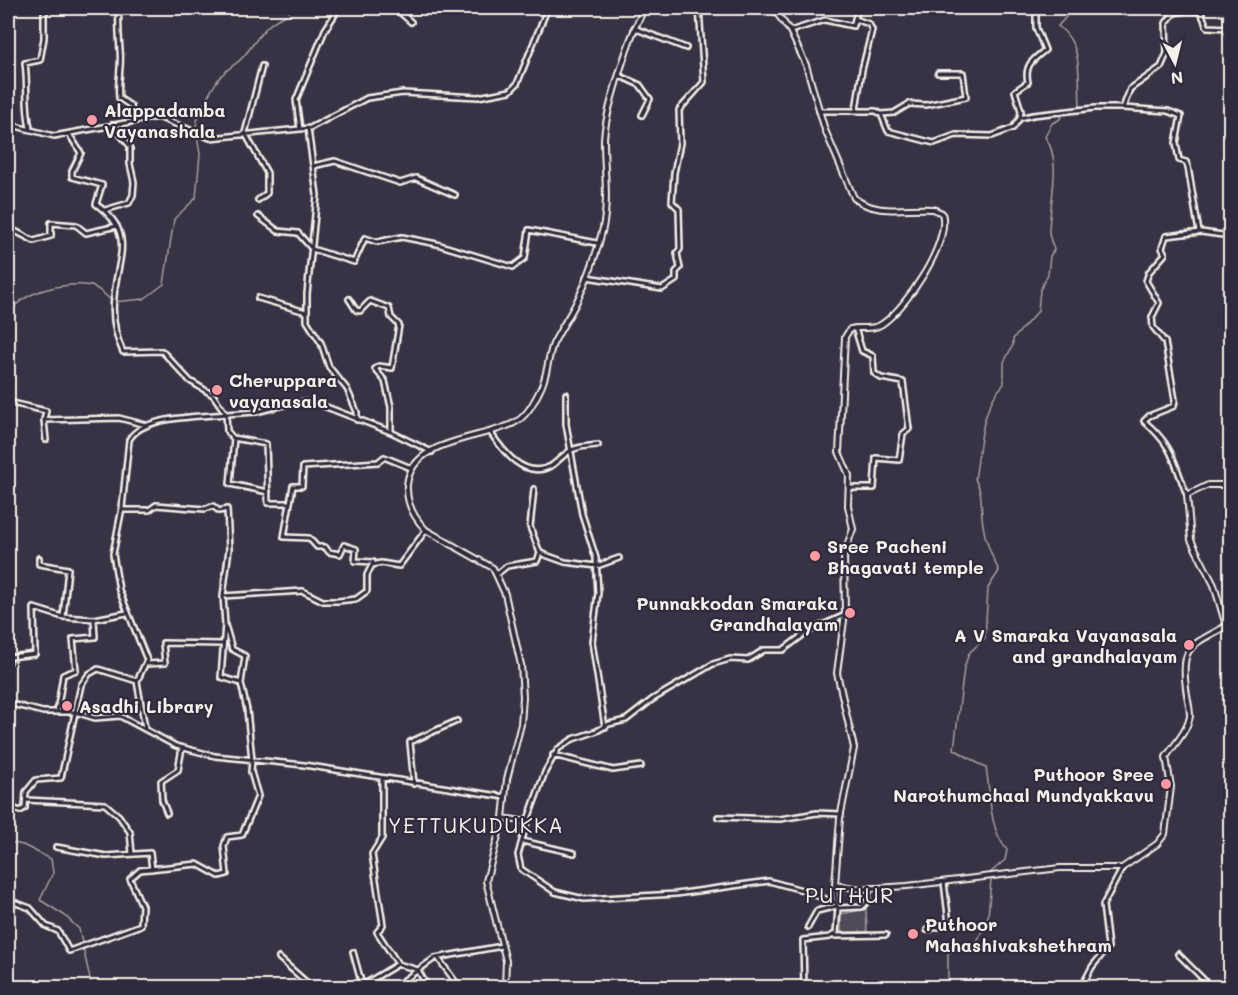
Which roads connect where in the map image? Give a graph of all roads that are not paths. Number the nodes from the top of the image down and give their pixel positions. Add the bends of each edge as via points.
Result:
1 (49, 8) edge
2 (120, 8) edge
3 (339, 8) edge
4 (395, 8) edge
5 (535, 8) edge
6 (554, 8) edge
7 (645, 8) edge
8 (699, 8) edge
9 (773, 8) edge
10 (858, 8) edge
11 (1036, 8) edge
12 (1192, 9) edge
13 (546, 12) junction
14 (855, 19) junction
15 (411, 21) dead end
16 (634, 28) junction
17 (1230, 28) edge
18 (790, 31) junction
19 (686, 48) dead end
20 (262, 66) dead end
21 (938, 73) dead end
22 (620, 76) junction
23 (1123, 108) junction
24 (856, 110) junction
25 (819, 111) junction
26 (881, 114) junction
27 (642, 115) dead end
28 (1020, 118) junction
29 (133, 121) junction
30 (8, 124) edge
31 (112, 125) junction
32 (30, 128) junction
33 (300, 129) junction
34 (308, 129) junction
35 (69, 134) junction
36 (245, 134) junction
37 (313, 166) junction
38 (455, 195) dead end
39 (258, 200) dead end
40 (104, 210) junction
41 (258, 216) dead end
42 (117, 226) junction
43 (1200, 232) junction
44 (8, 234) edge
45 (1230, 236) edge
46 (597, 243) junction
47 (312, 249) junction
48 (586, 277) junction
49 (258, 297) dead end
50 (350, 299) dead end
51 (306, 312) junction
52 (855, 328) junction
53 (566, 394) dead end
54 (8, 402) edge
55 (226, 414) junction
56 (44, 420) junction
57 (357, 420) junction
58 (146, 425) junction
59 (489, 430) junction
60 (392, 432) junction
61 (234, 438) junction
62 (46, 440) dead end
63 (598, 445) dead end
64 (572, 449) junction
65 (432, 452) junction
66 (411, 468) junction
67 (1230, 485) edge
68 (849, 488) junction
69 (534, 489) dead end
70 (268, 492) junction
71 (1187, 495) junction
72 (290, 503) junction
73 (122, 510) junction
74 (426, 530) junction
75 (540, 553) junction
76 (39, 558) dead end
77 (620, 558) dead end
78 (381, 562) junction
79 (597, 566) junction
80 (497, 574) junction
81 (223, 596) junction
82 (127, 613) junction
83 (843, 616) junction
84 (63, 617) junction
85 (94, 619) junction
86 (225, 624) junction
87 (1228, 625) edge
88 (223, 644) junction
89 (8, 663) edge
90 (146, 664) junction
91 (137, 681) junction
92 (241, 683) junction
93 (8, 703) edge
94 (57, 712) junction
95 (75, 712) junction
96 (457, 721) dead end
97 (604, 727) junction
98 (145, 728) junction
99 (182, 748) junction
100 (553, 755) junction
101 (252, 760) junction
102 (641, 766) dead end
103 (382, 779) junction
104 (414, 784) junction
105 (505, 798) junction
106 (26, 800) junction
107 (8, 806) edge
108 (167, 813) dead end
109 (841, 814) junction
110 (718, 817) dead end
111 (502, 818) junction
112 (527, 822) junction
113 (522, 841) junction
114 (56, 847) dead end
115 (574, 853) dead end
116 (132, 854) junction
117 (1122, 868) junction
118 (152, 869) junction
119 (944, 880) junction
120 (835, 885) junction
121 (870, 888) junction
122 (8, 900) edge
123 (837, 906) junction
124 (808, 927) dead end
125 (927, 930) dead end
126 (886, 935) dead end
127 (833, 936) junction
128 (502, 946) junction
129 (352, 952) dead end
130 (1178, 954) dead end
131 (279, 958) dead end
132 (438, 958) junction
133 (398, 964) junction
134 (418, 970) junction
135 (400, 983) junction
136 (360, 986) edge
137 (313, 987) edge
138 (393, 987) edge
139 (405, 987) edge
140 (428, 987) edge
141 (460, 987) edge
142 (505, 987) edge
143 (804, 987) edge
144 (1081, 987) edge
145 (1212, 987) edge

1 - 32 street via 44,13 40,60 25,63 25,109
2 - 29 street via 117,85 119,98 130,106
3 - 33 street via 325,30 296,100
4 - 15 street
5 - 13 street
6 - 13 street
7 - 16 main road
8 - 48 street via 704,82 678,116 680,143 672,202 679,208 680,268 676,280 662,289
9 - 18 main road
10 - 14 street
11 - 28 street via 1036,28 1045,50 1028,64 1028,82 1015,91
12 - 17 street via 1200,12 1206,27
12 - 23 street via 1174,13 1166,22 1167,53 1161,67 1130,89
13 - 34 street via 517,84 510,91 478,97 404,93 367,98
14 - 18 street via 853,26 825,20
14 - 24 street via 869,24 872,30
16 - 19 street
16 - 22 main road
18 - 25 main road via 807,65
20 - 36 street
21 - 26 street via 963,73 966,97 926,105 909,104 894,113
22 - 27 street via 640,85 650,99
22 - 46 main road via 606,126 606,199
23 - 28 street
23 - 43 street via 1168,111 1181,116 1177,151 1179,160 1188,167
24 - 25 street
24 - 26 street
25 - 52 main road via 854,198 862,205 933,209 943,215 939,246 913,290 876,328
26 - 28 street via 888,131 934,143 956,135 992,136 1013,128
29 - 31 street
29 - 36 street via 164,118 210,138
30 - 32 street
31 - 35 street
31 - 40 street via 130,146 133,195 129,203
32 - 35 street via 54,136
33 - 34 street
33 - 36 street
34 - 37 street
35 - 40 street via 81,153 72,177 102,185 96,204
36 - 39 street via 267,173 267,193
37 - 38 street via 335,161 400,183 416,178
37 - 47 street via 317,195
40 - 42 street
41 - 47 street via 278,231 298,233
42 - 44 street via 86,233 76,225 51,223 51,236 34,242 15,231
42 - 55 street via 123,253 114,302 123,352 162,351 190,381 213,395
43 - 45 street
43 - 71 street via 1166,236 1162,248 1165,254 1146,281 1159,303 1152,317 1153,327 1165,342 1174,406 1144,421 1168,447
46 - 47 street via 529,231 525,258 513,267 437,243 402,237 377,242 365,238 354,262
46 - 48 main road
47 - 51 street
48 - 59 main road via 552,347 548,371 534,402 519,420
49 - 51 street
50 - 60 street via 356,310 370,301 390,308 390,317 399,326 392,368 375,369 385,381 389,395
51 - 57 street via 325,360 350,397
52 - 68 main road via 845,337 839,431 839,452 849,475
52 - 68 street via 862,351 873,356 874,373 903,382 909,429 903,434 899,460 876,458 874,488
53 - 64 street via 566,424
54 - 56 street via 46,411
55 - 57 street via 303,401
55 - 58 street
55 - 61 street via 227,431
56 - 58 street via 119,418
56 - 62 street
57 - 60 street
58 - 73 street via 129,440
59 - 64 street via 502,449 533,470 549,467
59 - 65 main road
60 - 65 street
61 - 70 street via 266,444
61 - 70 street via 230,484
63 - 64 street
64 - 79 street via 582,514
65 - 66 main road
66 - 72 street via 384,457 378,462 303,467 302,486 293,486
66 - 74 main road via 409,504
67 - 71 main road via 1208,485
68 - 83 main road via 853,529 844,554
69 - 75 street via 530,527
70 - 72 street via 268,502
71 - 87 main road via 1191,540 1214,585
72 - 78 street via 284,537 309,538 317,547 340,554 344,545 356,549 355,561
73 - 81 street via 149,510 156,505 227,509 229,549
73 - 82 street via 113,554
74 - 78 street via 399,566
74 - 80 main road via 485,561
75 - 79 street via 565,562
75 - 80 street via 537,561 507,566
76 - 84 street via 39,564 68,569
77 - 79 street
78 - 81 street via 372,565 367,575 367,591 356,599 323,601 303,591
79 - 97 street via 592,642
80 - 105 main road via 523,679 521,724
81 - 86 street
82 - 85 street
82 - 90 street via 143,646
83 - 97 street via 807,632 783,650 764,650 748,660 730,659 713,664 653,699 627,720
83 - 109 main road via 837,673 854,748
84 - 85 street
84 - 89 street via 34,608 35,654 10,657
85 - 94 street via 95,637 73,639 76,670 63,675
86 - 88 street
86 - 92 street via 232,649 245,656
87 - 117 main road via 1185,654 1190,716 1166,757 1171,787 1165,834
88 - 90 street via 163,643 165,663
88 - 92 street via 221,677
90 - 91 street
91 - 95 street via 98,669 81,685
91 - 98 street
92 - 101 street
93 - 94 street via 29,710
94 - 95 street
95 - 98 street via 95,718 120,716
95 - 106 street via 61,778 36,780 26,792
96 - 104 street via 410,742
97 - 100 street via 573,739
98 - 99 street
99 - 101 street
99 - 108 street via 178,770 161,781
100 - 102 street via 614,770
100 - 112 street
101 - 103 street
101 - 118 street via 258,796 242,836 227,837 227,874 219,876 198,864
103 - 104 street
103 - 133 street via 382,837 372,854 383,925 377,932
104 - 105 street
105 - 111 main road
106 - 107 street via 20,811
106 - 116 street via 105,804 130,832
109 - 110 street via 780,819
109 - 120 main road
111 - 112 main road
111 - 128 main road via 486,881
112 - 113 street
113 - 115 street
113 - 123 street via 518,855 521,869 555,892 584,899 676,894 769,882 802,890
114 - 116 street via 106,856
116 - 118 street via 150,853
117 - 119 main road via 1060,868
117 - 144 street via 1103,905 1108,947
118 - 122 street via 140,870 130,879 142,906 141,925 69,951 58,931 46,926 30,908
119 - 121 main road
119 - 125 street via 949,924
120 - 121 main road
120 - 123 street
121 - 123 street via 862,907
123 - 124 street via 817,911
123 - 127 street
126 - 127 street
127 - 143 street via 804,938
128 - 132 street
128 - 142 main road
129 - 136 street
130 - 145 street
131 - 137 street
132 - 134 street
132 - 141 street
133 - 134 street
133 - 136 street
134 - 135 street
134 - 140 street
135 - 138 street
135 - 139 street

